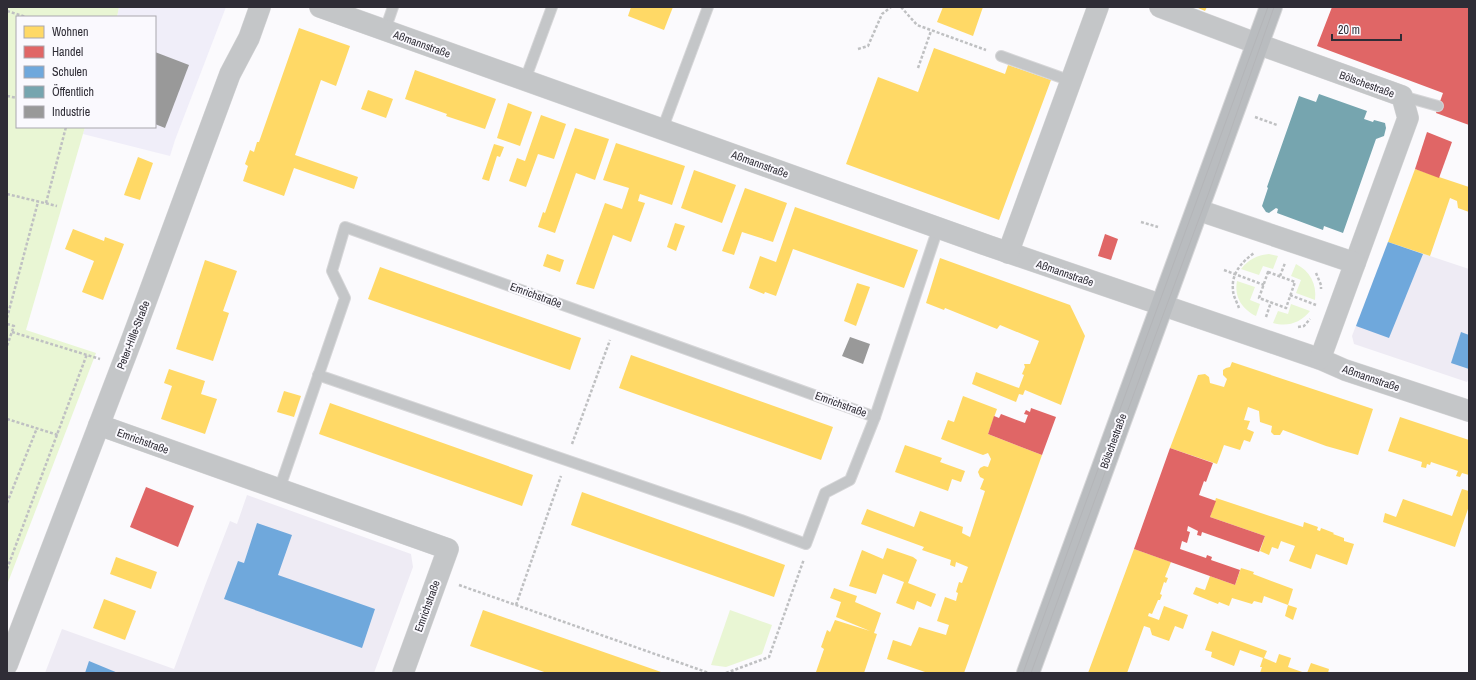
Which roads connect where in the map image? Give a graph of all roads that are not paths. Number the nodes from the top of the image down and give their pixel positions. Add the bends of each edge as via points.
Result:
1 (260, 7) edge
2 (320, 7) edge
3 (394, 7) edge
4 (552, 7) edge
5 (708, 7) edge
6 (1098, 7) edge
7 (1160, 7) edge
8 (1271, 7) edge
9 (385, 30) junction
10 (1258, 44) junction
11 (1001, 56) road end
12 (525, 80) junction
13 (1071, 81) junction
14 (1402, 96) junction
15 (1438, 106) dead end
16 (662, 130) junction
17 (1198, 210) junction
18 (938, 228) junction
19 (1008, 253) junction
20 (1355, 263) junction
21 (1162, 306) junction
22 (1320, 359) junction
23 (318, 375) junction
24 (1469, 411) edge
25 (875, 416) junction
26 (99, 425) junction
27 (279, 490) junction
28 (7, 665) edge
29 (403, 673) edge
30 (1028, 673) edge

1 - 26 street, Peter-Hille-Straße via 249,38 227,81
2 - 9 street, Aßmannstraße
3 - 9 lane
4 - 12 lane
5 - 16 lane
6 - 13 street
7 - 10 street, Bölschestraße
8 - 10 street, Bölschestraße
9 - 12 street, Aßmannstraße
10 - 14 street, Bölschestraße
10 - 17 street, Bölschestraße
11 - 13 lane
12 - 16 street, Aßmannstraße
13 - 19 street
14 - 15 lane
14 - 20 street, Bölschestraße via 1408,118
16 - 18 street, Aßmannstraße
17 - 20 street
17 - 21 street, Bölschestraße
18 - 19 street, Aßmannstraße
18 - 25 lane, Emrichstraße
19 - 21 street, Aßmannstraße
20 - 22 street, Bölschestraße
21 - 22 street, Aßmannstraße
21 - 30 street, Bölschestraße
22 - 24 street, Aßmannstraße via 1345,370
23 - 25 lane, Emrichstraße via 806,544 825,493 850,480
23 - 25 lane, Emrichstraße via 345,298 332,271 345,227
23 - 27 lane, Emrichstraße
26 - 27 street, Emrichstraße
26 - 28 street, Peter-Hille-Straße
27 - 29 street, Emrichstraße via 448,549

